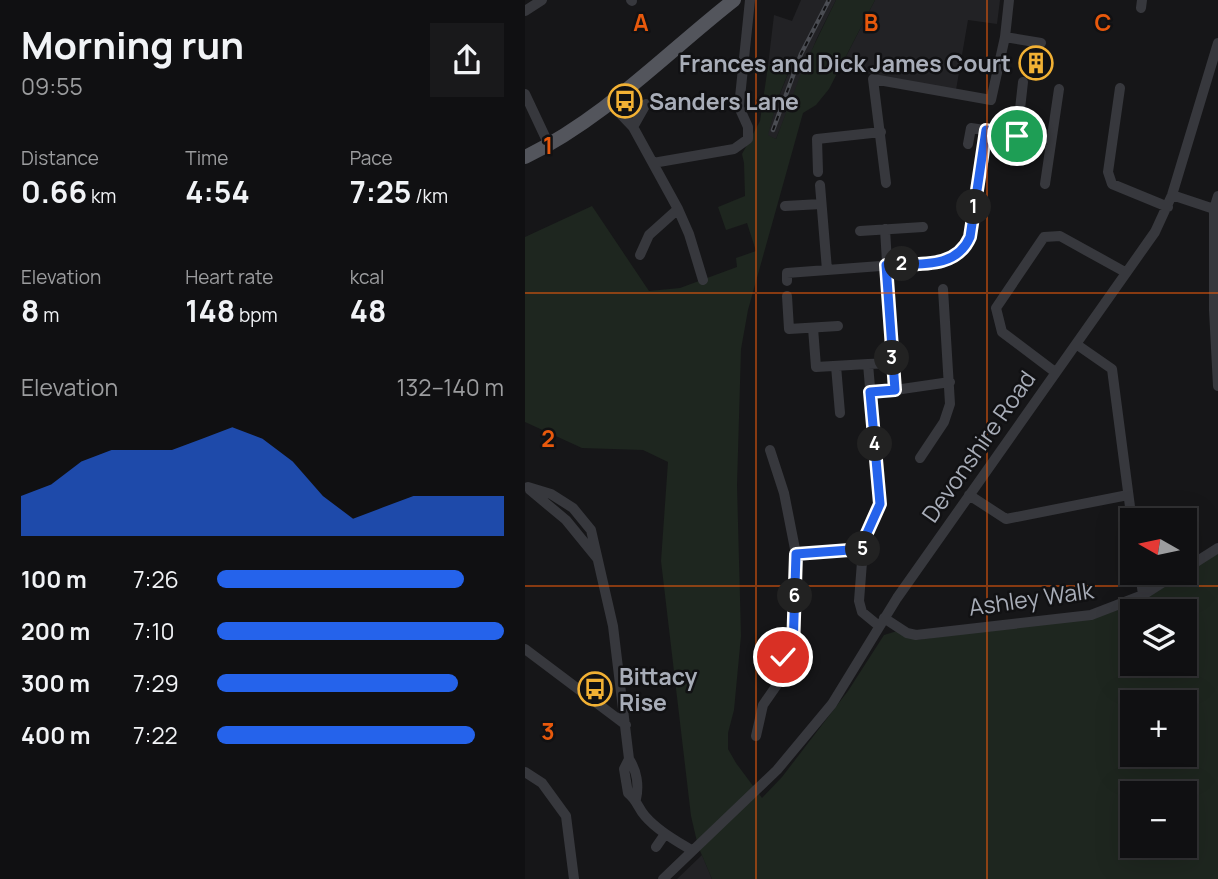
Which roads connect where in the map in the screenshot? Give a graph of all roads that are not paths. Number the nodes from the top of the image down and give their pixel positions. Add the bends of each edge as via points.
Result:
1 (542, 0) edge
2 (734, 0) edge
3 (750, 0) edge
4 (1009, 0) edge
5 (525, 11) edge
6 (1005, 37) junction
7 (1041, 43) dead end
8 (1218, 43) edge
9 (1023, 82) dead end
10 (1120, 88) dead end
11 (1059, 89) dead end
12 (525, 94) edge
13 (611, 104) junction
14 (646, 104) dead end
15 (633, 127) junction
16 (986, 130) junction
17 (881, 132) junction
18 (1017, 136) junction
19 (1051, 140) junction
20 (968, 144) dead end
21 (549, 145) junction
22 (525, 157) edge
23 (653, 163) junction
24 (818, 172) dead end
25 (885, 183) dead end
26 (1045, 184) dead end
27 (820, 185) dead end
28 (1172, 195) junction
29 (1218, 196) edge
30 (821, 204) junction
31 (785, 206) dead end
32 (1168, 207) junction
33 (678, 209) junction
34 (1214, 209) junction
35 (923, 227) dead end
36 (885, 229) junction
37 (860, 231) dead end
38 (640, 255) dead end
39 (886, 265) junction
40 (827, 270) junction
41 (1125, 272) junction
42 (703, 280) dead end
43 (786, 281) dead end
44 (943, 289) dead end
45 (787, 296) dead end
46 (838, 326) dead end
47 (813, 328) junction
48 (1076, 344) junction
49 (893, 363) junction
50 (868, 364) junction
51 (836, 366) junction
52 (1055, 372) junction
53 (950, 383) junction
54 (1218, 386) edge
55 (895, 390) junction
56 (870, 392) junction
57 (840, 413) dead end
58 (769, 450) dead end
59 (920, 458) dead end
60 (526, 486) edge
61 (968, 495) junction
62 (1128, 495) junction
63 (1130, 508) edge
64 (1218, 548) edge
65 (863, 549) junction
66 (796, 554) junction
67 (1197, 561) edge
68 (1142, 585) edge
69 (1159, 585) edge
70 (1143, 595) junction
71 (882, 622) junction
72 (525, 649) edge
73 (793, 649) junction
74 (788, 669) junction
75 (626, 725) junction
76 (756, 736) dead end
77 (525, 772) edge
78 (665, 834) junction
79 (656, 846) dead end
80 (691, 850) junction
81 (574, 879) edge
82 (663, 879) edge

1 - 5 street
2 - 13 main road
3 - 23 street via 739,107 748,138 734,149
4 - 6 street
6 - 7 street
6 - 17 street via 991,100 873,79
8 - 28 street, Devonshire Road
9 - 18 street
10 - 32 street via 1109,179
11 - 19 street
12 - 21 street
13 - 15 street
13 - 21 main road
14 - 15 street
15 - 23 street
16 - 18 street
16 - 20 street via 971,128
16 - 39 street via 965,248 946,261
17 - 24 street via 817,139
17 - 25 street
18 - 19 street
19 - 26 street
21 - 22 main road
23 - 33 street
27 - 30 street
28 - 32 street, Devonshire Road
28 - 34 street
29 - 34 street
30 - 31 street
30 - 40 street
32 - 41 street, Devonshire Road
33 - 38 street via 649,235
33 - 42 street
34 - 54 street
35 - 36 street
36 - 37 street
36 - 39 street
39 - 40 street
39 - 49 street
40 - 43 street via 786,273
41 - 48 street, Devonshire Road
41 - 52 street via 1060,236 1044,237 996,308 1002,332
44 - 53 street
45 - 47 street via 789,329
46 - 47 street
47 - 51 street via 816,367
48 - 52 street, Devonshire Road
48 - 62 street via 1112,369
49 - 50 street
49 - 55 street
50 - 51 street
50 - 56 street
51 - 57 street
52 - 61 street, Devonshire Road
53 - 55 street
53 - 59 street via 944,422
55 - 56 street
56 - 65 street via 880,504
58 - 66 street via 784,493
60 - 75 street via 573,508 591,530 613,626
61 - 62 street via 1006,520
61 - 71 street, Devonshire Road
62 - 63 street
64 - 67 street
65 - 66 street
65 - 71 street via 860,608 869,620
66 - 73 street
68 - 70 street
69 - 70 street, Ashley Walk
70 - 71 street, Ashley Walk via 1091,615 916,635
71 - 80 street, Devonshire Road via 832,704 777,770
72 - 75 street
73 - 74 street via 783,657
73 - 74 street via 802,653 804,663 797,670
74 - 76 street via 763,705
75 - 78 street via 636,799 644,815
77 - 81 street via 542,783 566,816
78 - 79 street
78 - 80 street
80 - 82 street, Devonshire Road

